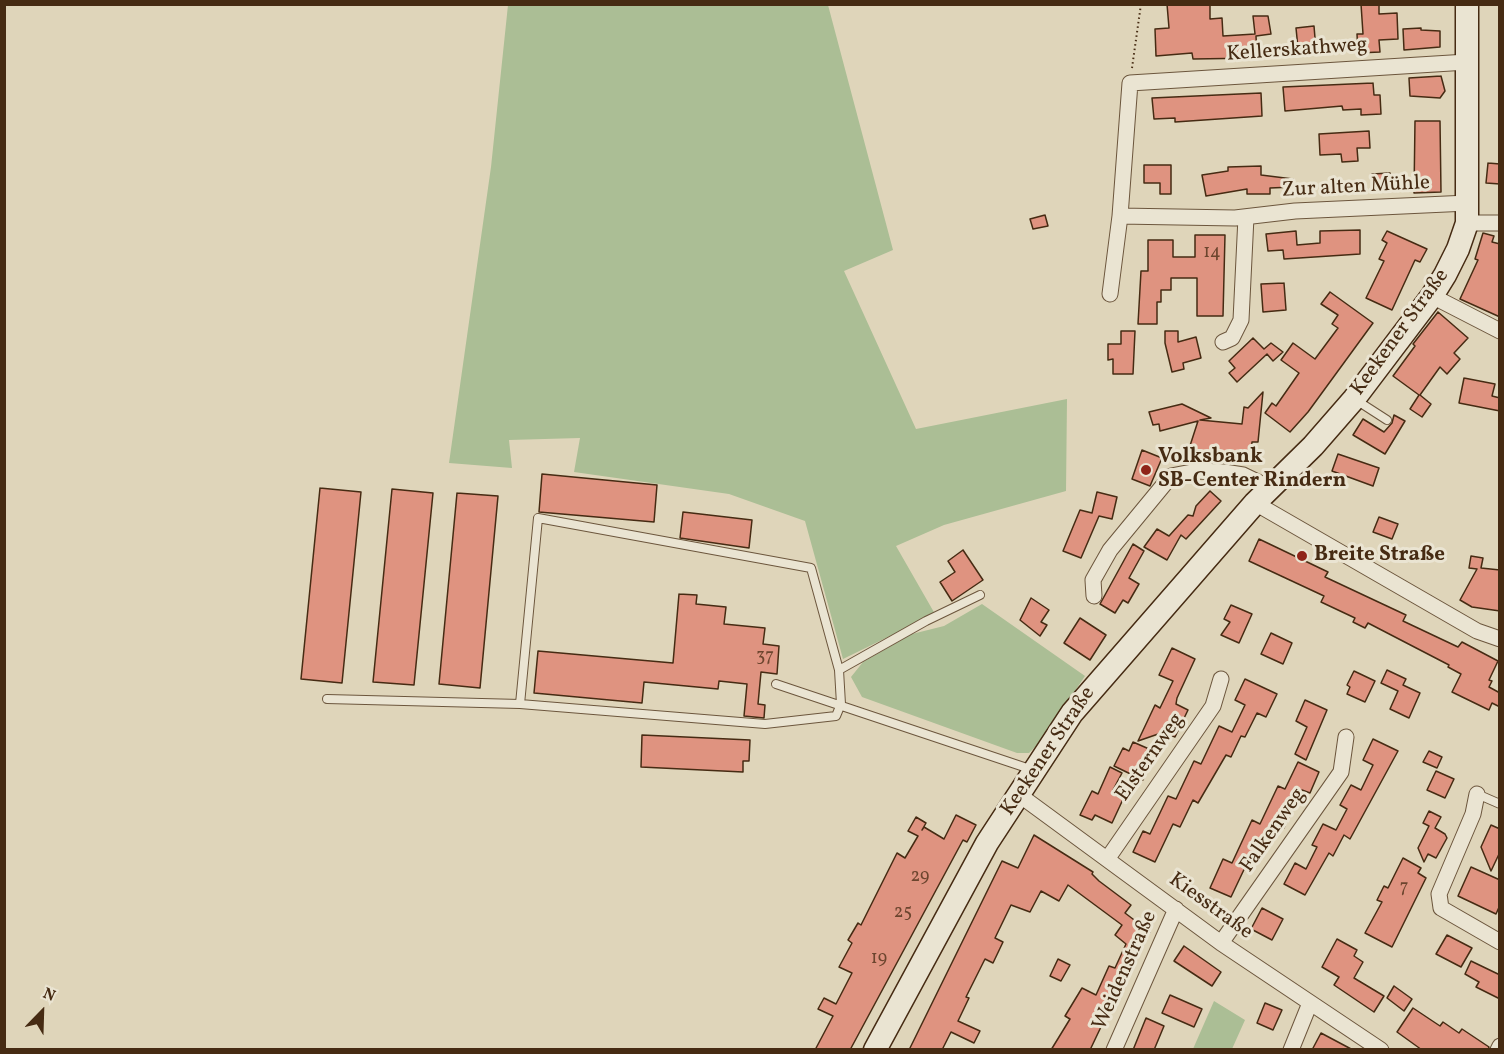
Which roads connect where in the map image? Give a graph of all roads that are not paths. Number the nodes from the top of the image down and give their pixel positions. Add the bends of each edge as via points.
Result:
1 (1467, 4) edge
2 (1467, 62) junction
3 (1468, 213) junction
4 (1120, 216) junction
5 (1246, 217) junction
6 (1500, 223) edge
7 (1110, 294) dead end
8 (1432, 296) junction
9 (1500, 331) edge
10 (1222, 342) dead end
11 (1354, 399) junction
12 (1387, 420) dead end
13 (1262, 496) junction
14 (980, 595) dead end
15 (1094, 596) dead end
16 (1500, 639) edge
17 (838, 670) junction
18 (1221, 679) dead end
19 (776, 684) dead end
20 (327, 699) dead end
21 (520, 704) junction
22 (841, 704) junction
23 (1346, 737) dead end
24 (1034, 770) junction
25 (1018, 794) junction
26 (1477, 794) joint
27 (1500, 804) edge
28 (1108, 858) junction
29 (1176, 909) junction
30 (1500, 942) edge
31 (1221, 943) junction
32 (1310, 1003) junction
33 (875, 1050) edge
34 (1114, 1050) edge
35 (1291, 1050) edge
36 (1381, 1050) edge

1 - 2 main road, Keekener Straße
2 - 3 main road, Keekener Straße
2 - 4 street, Kellerskathweg via 1130,83
3 - 5 street, Zur alten Mühle via 1295,211
3 - 6 street, Zur alten Mühle
3 - 8 main road, Keekener Straße via 1458,249
4 - 5 street, Zur alten Mühle
4 - 7 street
5 - 10 street via 1241,320 1232,338
8 - 9 street
8 - 11 main road, Keekener Straße
11 - 12 lane
11 - 13 main road, Keekener Straße
13 - 15 street via 1243,475 1197,471 1170,476 1110,550 1093,580
13 - 16 street via 1477,631
13 - 24 main road, Keekener Straße via 1102,675
14 - 17 lane
17 - 21 lane via 811,568 538,519
17 - 22 lane
18 - 28 street, Elsternweg via 1213,706
19 - 22 lane
20 - 21 lane
21 - 22 lane via 765,724 836,716
22 - 24 lane
23 - 31 street, Falkenweg via 1341,772
24 - 25 main road, Keekener Straße
25 - 28 street, Kiesstraße
25 - 33 main road, Keekener Straße via 987,843
26 - 27 lane
26 - 30 street via 1473,814 1439,894 1441,908
28 - 29 street, Kiesstraße
29 - 31 street, Kiesstraße
29 - 34 street, Weidenstraße
31 - 32 street, Kiesstraße
32 - 35 street
32 - 36 street, Kiesstraße

